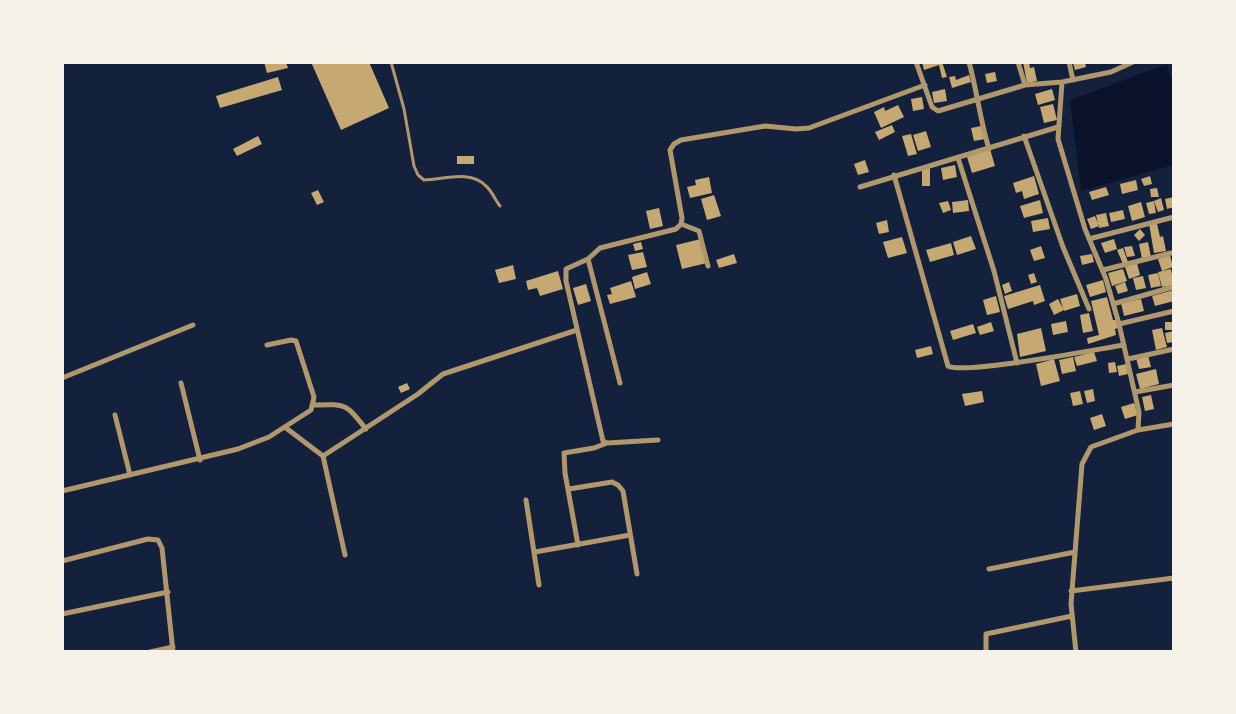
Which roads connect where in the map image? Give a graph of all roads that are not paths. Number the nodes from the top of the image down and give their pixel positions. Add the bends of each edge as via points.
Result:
1 (391, 62) edge
2 (916, 62) edge
3 (969, 62) edge
4 (1018, 62) edge
5 (1069, 62) edge
6 (1133, 62) edge
7 (1074, 80) junction
8 (1062, 82) junction
9 (1025, 84) junction
10 (925, 85) junction
11 (978, 98) junction
12 (1058, 127) junction
13 (1024, 136) junction
14 (989, 149) junction
15 (958, 158) junction
16 (894, 175) junction
17 (860, 187) dead end
18 (500, 206) dead end
19 (1174, 217) edge
20 (681, 224) junction
21 (1089, 239) junction
22 (1171, 253) dead end
23 (588, 259) junction
24 (708, 266) dead end
25 (1103, 270) junction
26 (1173, 287) edge
27 (1113, 304) junction
28 (1089, 310) dead end
29 (1174, 311) edge
30 (1119, 324) junction
31 (193, 325) dead end
32 (578, 330) junction
33 (267, 345) dead end
34 (1124, 345) junction
35 (1174, 349) edge
36 (1128, 359) junction
37 (1017, 363) junction
38 (62, 378) edge
39 (181, 383) dead end
40 (620, 384) dead end
41 (1174, 385) edge
42 (1135, 392) junction
43 (314, 404) junction
44 (115, 415) dead end
45 (1174, 424) edge
46 (286, 428) junction
47 (366, 428) junction
48 (1138, 430) junction
49 (658, 440) dead end
50 (607, 443) junction
51 (323, 456) junction
52 (200, 460) junction
53 (130, 475) junction
54 (569, 489) junction
55 (62, 491) edge
56 (526, 500) dead end
57 (630, 535) junction
58 (578, 545) junction
59 (535, 552) junction
60 (1075, 552) junction
61 (344, 555) dead end
62 (62, 561) edge
63 (989, 568) dead end
64 (636, 574) dead end
65 (1174, 578) edge
66 (539, 585) dead end
67 (1072, 591) junction
68 (168, 592) junction
69 (62, 614) edge
70 (1072, 616) junction
71 (173, 649) edge
72 (150, 652) edge
73 (986, 652) edge
74 (1076, 652) edge

1 - 18 lane via 418,175 424,180 467,176 478,180
2 - 10 street
3 - 11 street
4 - 9 street
5 - 7 street
6 - 7 street via 1111,72
7 - 8 street
8 - 9 street
8 - 12 street
9 - 11 street
10 - 11 street via 934,110
10 - 20 street via 809,128 765,126 674,144 670,160
11 - 14 street via 980,121
12 - 13 street
12 - 21 street via 1058,139
13 - 14 street
13 - 28 street
14 - 15 street
15 - 16 street
15 - 37 street via 994,271
16 - 17 street
16 - 37 street via 948,366 960,369
19 - 21 street
20 - 23 street via 600,248
20 - 24 street via 699,231
21 - 25 street
22 - 25 street
23 - 32 street via 566,269
23 - 40 street
25 - 27 street
26 - 27 street
27 - 30 street
29 - 30 street
30 - 34 street
31 - 38 street
32 - 47 street via 442,374
32 - 50 street via 600,435
33 - 43 street via 296,341
34 - 36 street
34 - 37 street
35 - 36 street
36 - 42 street
39 - 52 street
41 - 42 street
42 - 48 street
43 - 46 street via 311,410
43 - 47 street via 342,404
44 - 53 street
45 - 48 street
46 - 51 street
46 - 52 street via 238,450
47 - 51 street
48 - 60 street via 1092,447 1082,464
49 - 50 street
50 - 54 street via 564,453
51 - 61 street
52 - 53 street
53 - 55 street
54 - 57 street via 612,482 618,485 623,491
54 - 58 street
56 - 59 street
57 - 58 street
57 - 64 street
58 - 59 street
59 - 66 street
60 - 63 street
60 - 67 street
62 - 68 street via 158,540
65 - 67 street
67 - 70 street
68 - 69 street
68 - 71 street
70 - 73 street via 986,634
70 - 74 street
71 - 72 street

